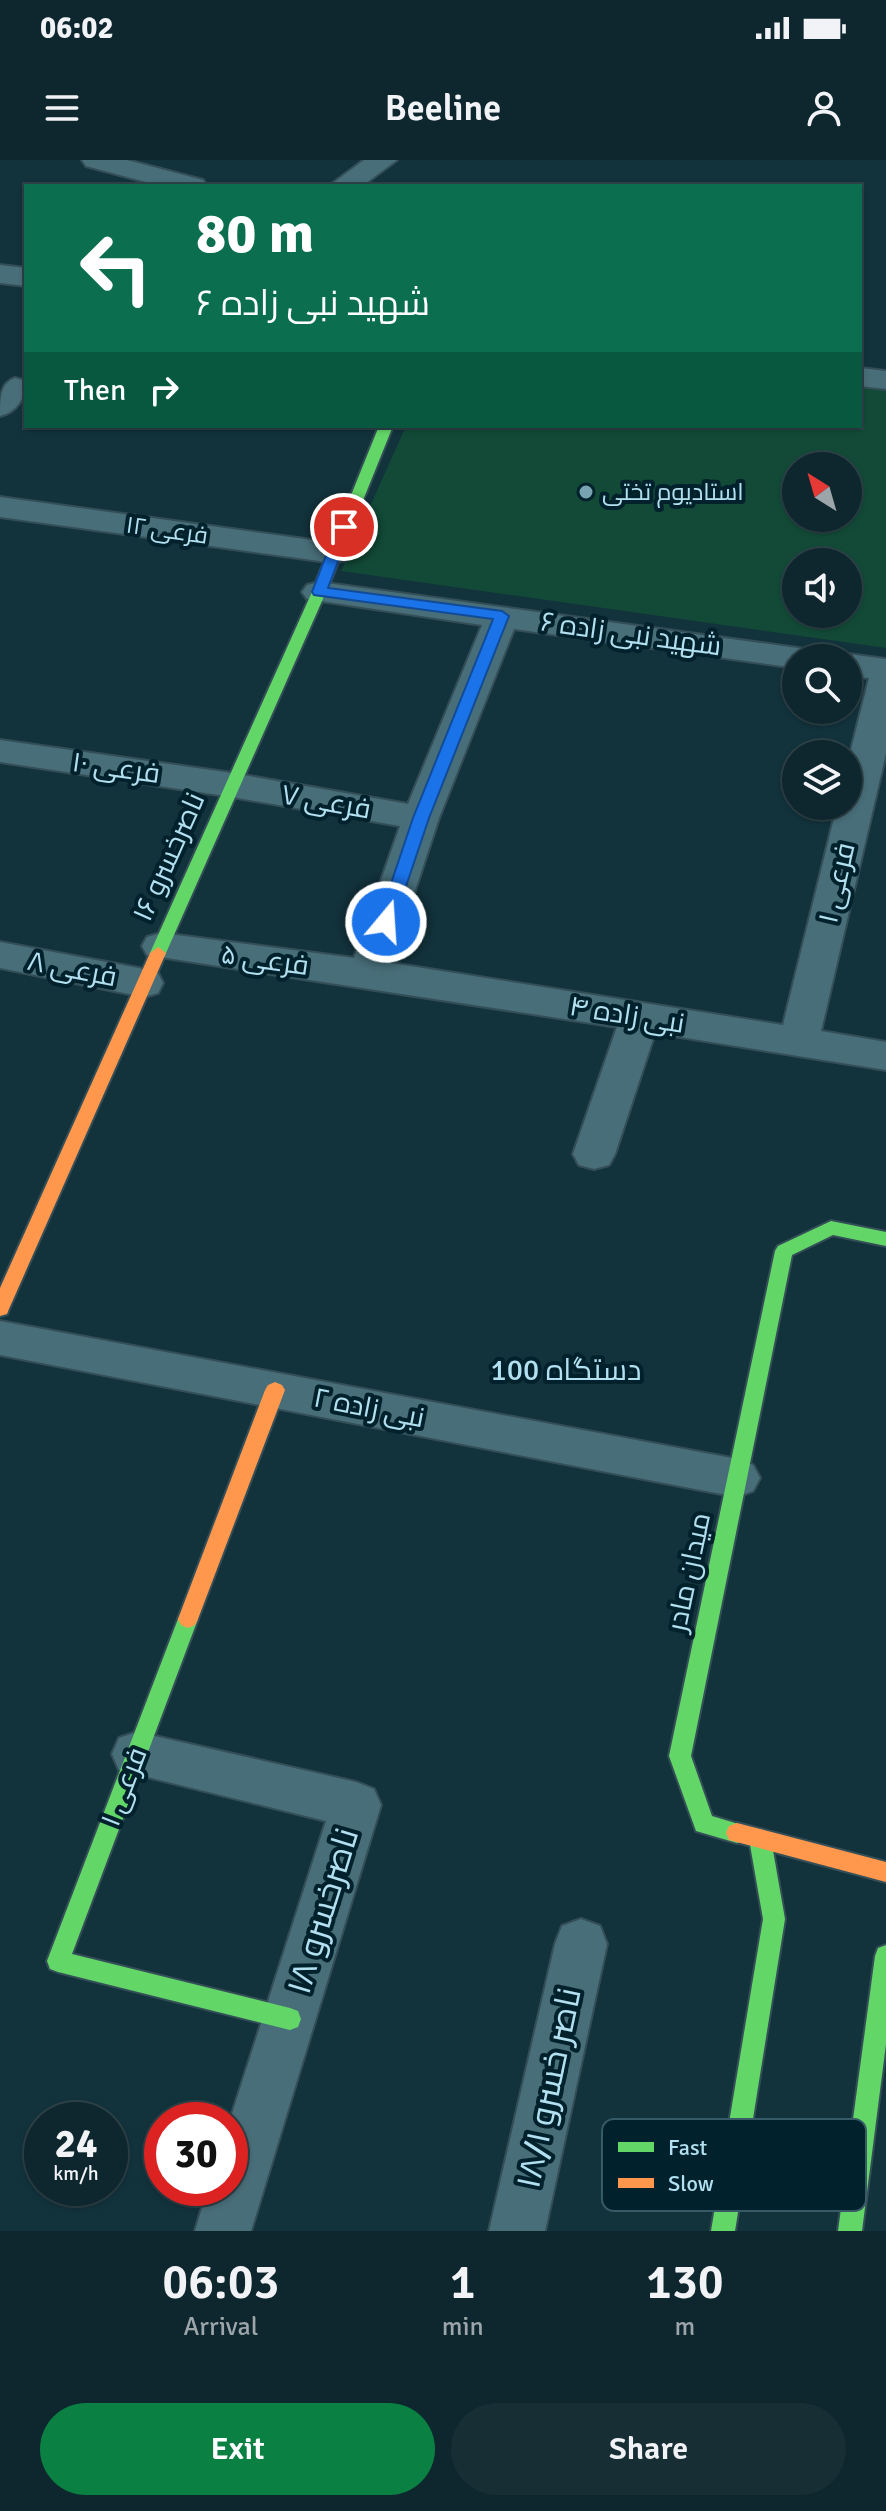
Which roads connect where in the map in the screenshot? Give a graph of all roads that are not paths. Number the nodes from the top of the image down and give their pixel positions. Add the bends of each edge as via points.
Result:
1 (96, 160) edge
2 (383, 160) edge
3 (186, 184) edge
4 (346, 184) edge
5 (0, 274) edge
6 (24, 277) edge
7 (862, 377) edge
8 (886, 380) edge
9 (385, 428) edge
10 (0, 507) edge
11 (334, 553) junction
12 (319, 592) junction
13 (502, 616) junction
14 (782, 655) edge
15 (862, 667) edge
16 (886, 670) edge
17 (886, 678) edge
18 (0, 751) edge
19 (232, 785) junction
20 (421, 818) junction
21 (161, 946) junction
22 (0, 955) edge
23 (368, 973) junction
24 (144, 983) junction
25 (640, 1018) junction
26 (799, 1042) junction
27 (886, 1056) edge
28 (594, 1154) dead end
29 (886, 1239) edge
30 (0, 1309) edge
31 (0, 1338) edge
32 (275, 1390) junction
33 (737, 1478) junction
34 (137, 1754) junction
35 (760, 1839) junction
36 (886, 1872) edge
37 (581, 1944) dead end
38 (886, 1956) edge
39 (290, 2019) junction
40 (741, 2119) edge
41 (865, 2119) edge
42 (726, 2211) edge
43 (853, 2211) edge
44 (223, 2231) edge
45 (517, 2231) edge
46 (723, 2231) edge
47 (850, 2231) edge

1 - 3 street
2 - 4 street
5 - 6 street
7 - 8 street
9 - 11 street, ناصرخسرو ۱۶
10 - 11 street, فرعی ۱۲
11 - 12 street, ناصرخسرو ۱۶
12 - 13 street, شهید نبی زاده ۶
12 - 19 street, ناصرخسرو ۱۶
13 - 14 street, شهید نبی زاده ۶
13 - 20 street
15 - 16 street
17 - 26 street, فرعی ۱
18 - 19 street, فرعی ۱۰
19 - 20 street, فرعی ۷
19 - 21 street, ناصرخسرو ۱۶
20 - 23 street
21 - 23 street, فرعی ۵
21 - 24 street, ناصرخسرو ۱۶
22 - 24 street, فرعی ۸
23 - 25 street, نبی زاده ۴
24 - 30 street, ناصرخسرو ۱۶
25 - 26 street, نبی زاده ۴
25 - 28 street
26 - 27 street, نبی زاده ۴
29 - 33 street, میدان مادر via 831,1228 784,1251
31 - 32 street, نبی زاده ۲
32 - 33 street, نبی زاده ۲
32 - 34 street, فرعی ۱
33 - 35 street, میدان مادر via 680,1756 704,1824
34 - 39 street, ناصرخسرو ۱۸ via 356,1805
34 - 39 street, فرعی ۱ via 58,1961
35 - 36 street, میدان مادر
35 - 40 street via 774,1919
37 - 45 street, ناصر خسرو ۱۸/۱
38 - 41 street
39 - 44 street, ناصرخسرو ۱۸
42 - 46 street
43 - 47 street

